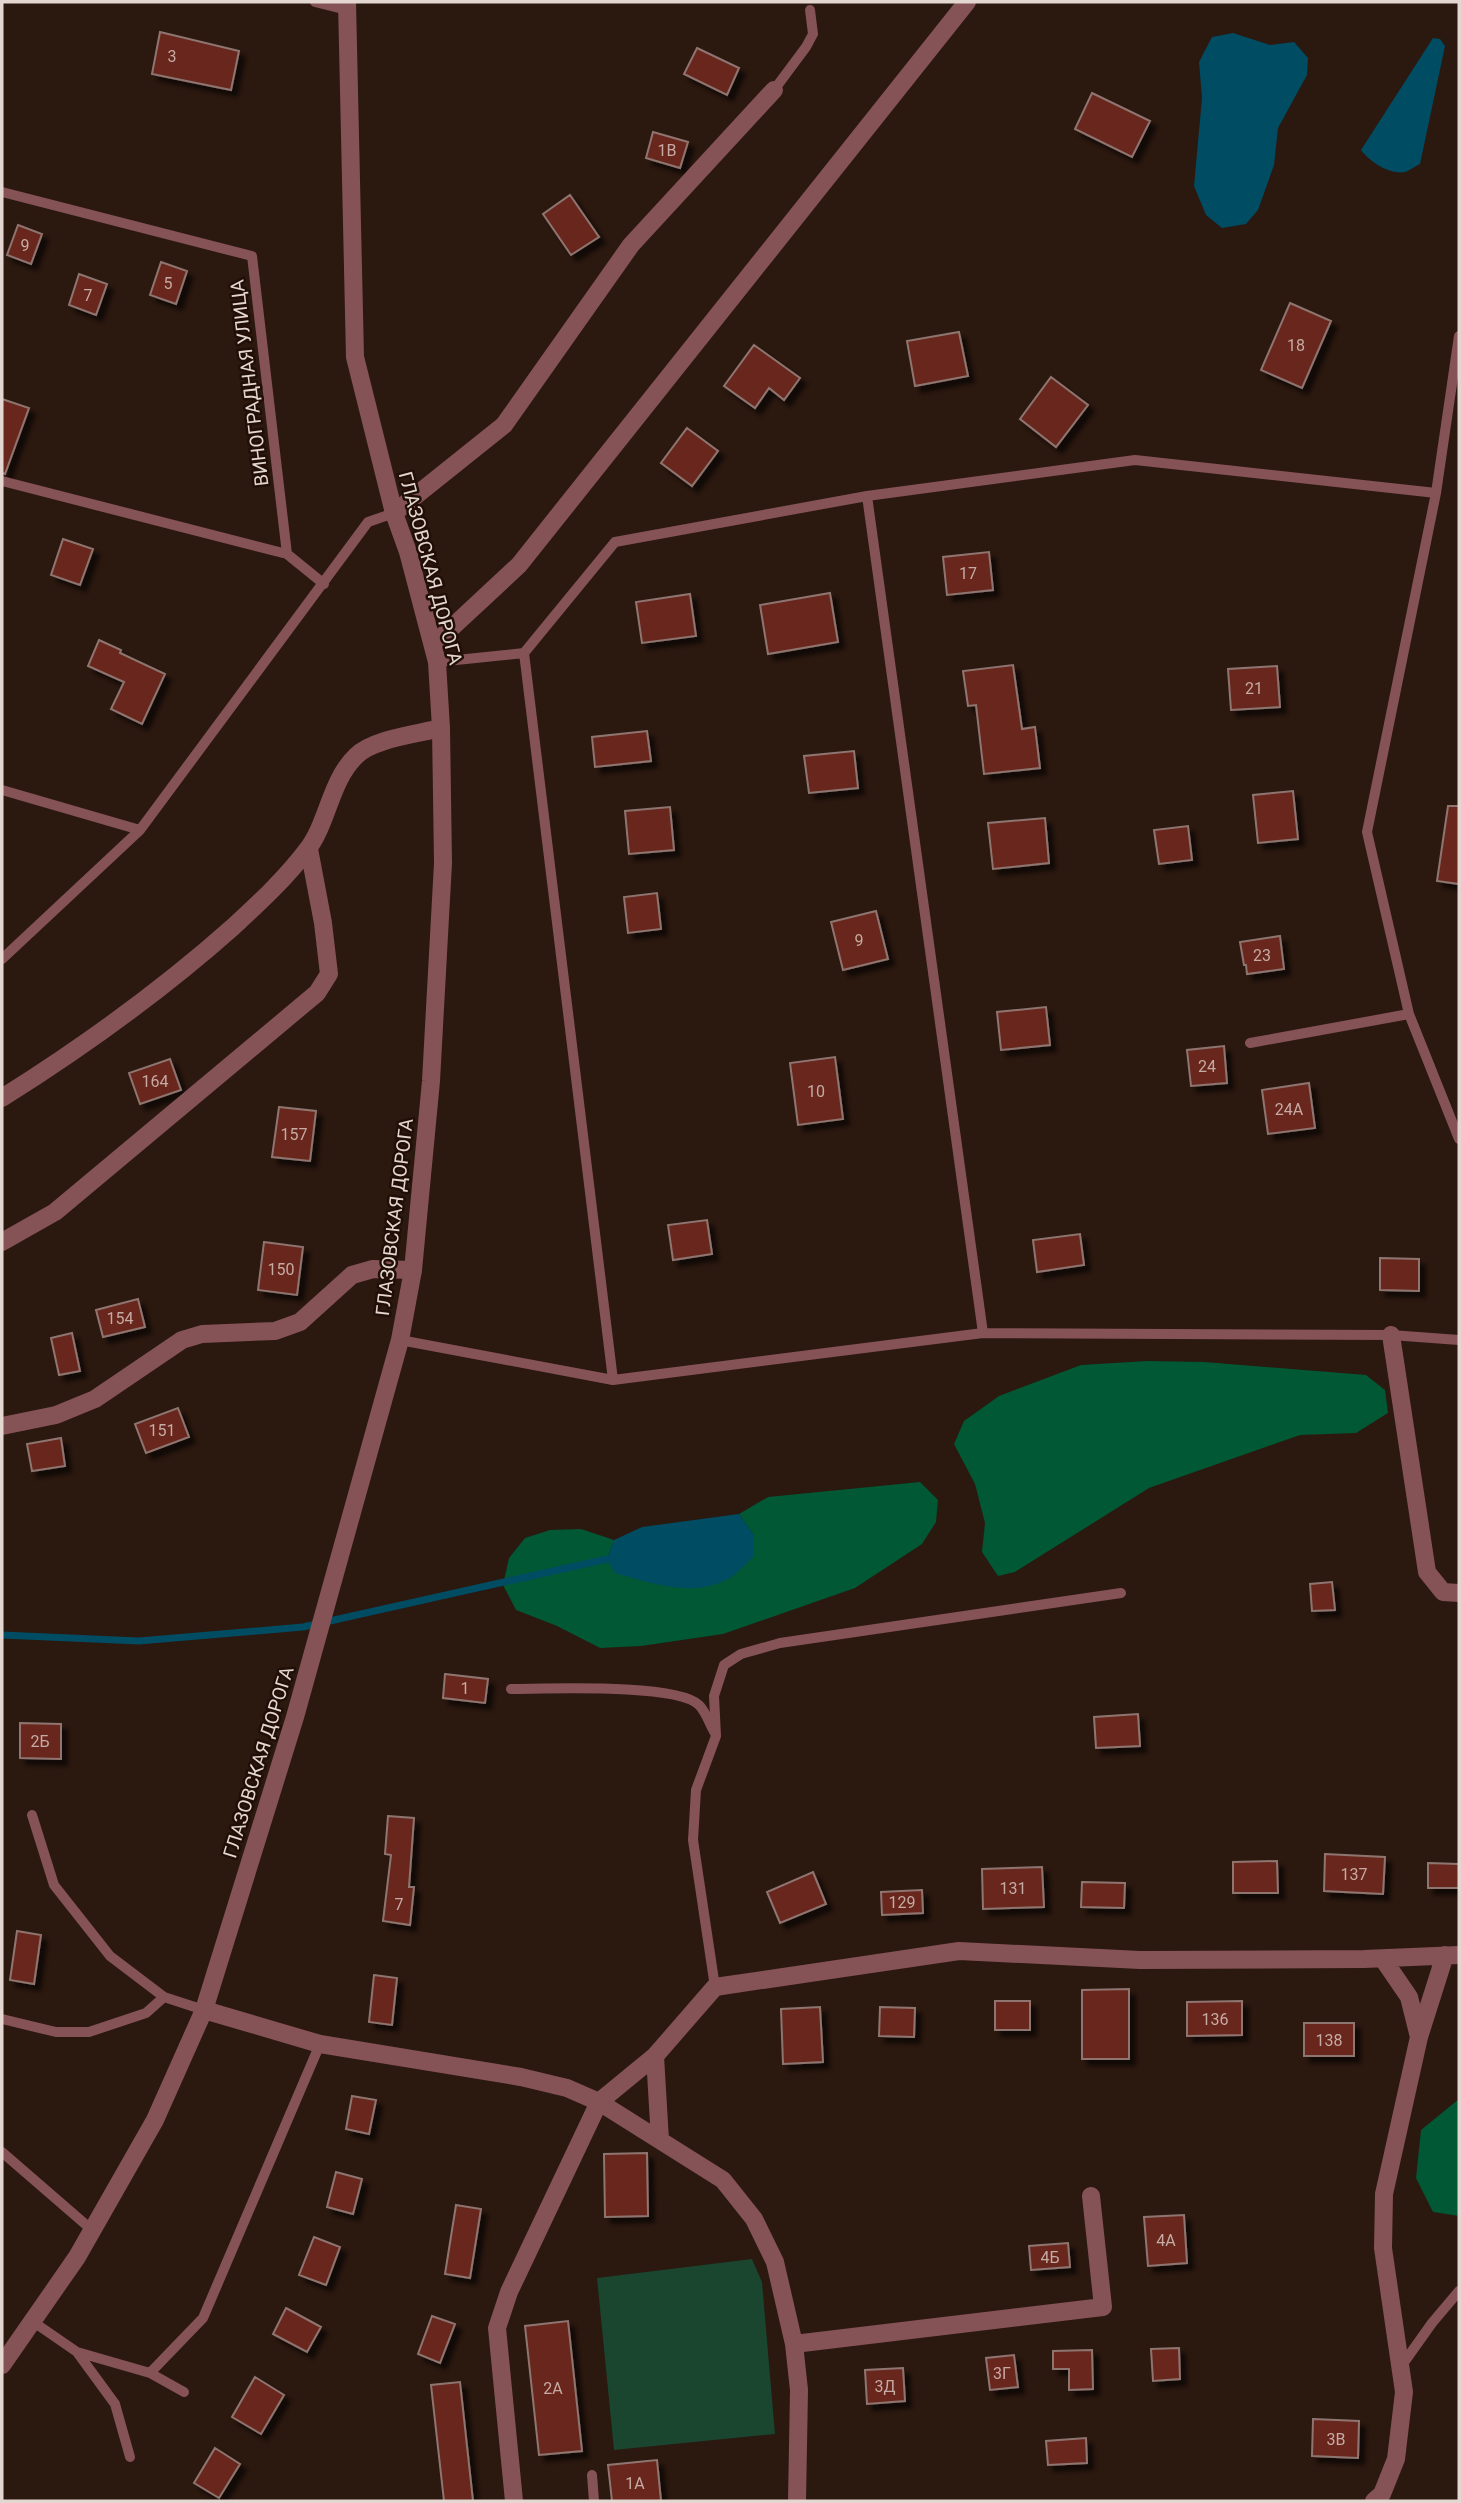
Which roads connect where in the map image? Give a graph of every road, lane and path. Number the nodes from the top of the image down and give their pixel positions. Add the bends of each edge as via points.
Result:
1 (315, 2) edge
2 (967, 2) edge
3 (347, 6) edge
4 (810, 10) dead end
5 (774, 90) joint
6 (2, 192) edge
7 (1459, 335) edge
8 (2, 481) edge
9 (1436, 494) junction
10 (867, 495) junction
11 (394, 513) junction
12 (287, 554) junction
13 (324, 584) junction
14 (433, 645) junction
15 (524, 653) junction
16 (437, 663) junction
17 (441, 728) junction
18 (2, 790) edge
19 (139, 830) junction
20 (309, 849) junction
21 (2, 959) edge
22 (1409, 1014) junction
23 (1250, 1043) dead end
24 (2, 1098) edge
25 (1459, 1139) edge
26 (2, 1242) edge
27 (413, 1270) junction
28 (984, 1333) junction
29 (1391, 1335) junction
30 (400, 1340) junction
31 (1459, 1340) edge
32 (613, 1380) junction
33 (2, 1426) edge
34 (1121, 1593) dead end
35 (1459, 1593) edge
36 (511, 1689) dead end
37 (716, 1736) junction
38 (32, 1815) dead end
39 (1452, 1955) edge
40 (1382, 1958) junction
41 (715, 1987) junction
42 (164, 1997) junction
43 (204, 2010) junction
44 (2, 2020) edge
45 (1419, 2037) junction
46 (320, 2044) junction
47 (655, 2056) junction
48 (599, 2102) junction
49 (660, 2140) junction
50 (2, 2152) edge
51 (1091, 2196) dead end
52 (92, 2230) junction
53 (1459, 2291) edge
54 (32, 2321) junction
55 (793, 2344) junction
56 (77, 2353) junction
57 (2, 2365) edge
58 (1401, 2368) junction
59 (150, 2373) junction
60 (184, 2392) dead end
61 (130, 2456) dead end
62 (592, 2475) dead end
63 (794, 2499) edge
64 (514, 2501) edge
65 (594, 2501) edge
66 (1374, 2501) edge

1 - 3 lane
2 - 14 street via 519,565
3 - 11 street, ГЛАЗОВСКАЯ ДОРОГА via 355,357
4 - 5 lane via 813,34
5 - 11 street via 631,245 504,425
6 - 12 lane, ВИНОГРАДНАЯ УЛИЦА via 252,256
7 - 9 lane
8 - 12 lane
9 - 10 lane via 1135,460
9 - 22 lane via 1367,832
10 - 15 lane via 615,542
10 - 28 lane
11 - 13 lane via 368,523
11 - 14 street, ГЛАЗОВСКАЯ ДОРОГА
12 - 13 lane
13 - 19 lane
14 - 16 street, ГЛАЗОВСКАЯ ДОРОГА
15 - 16 lane
15 - 32 lane
16 - 17 street, ГЛАЗОВСКАЯ ДОРОГА
17 - 20 street via 378,743 357,754 342,774
17 - 27 street, ГЛАЗОВСКАЯ ДОРОГА via 442,877
18 - 19 lane
19 - 21 lane
20 - 24 street via 195,961 70,1055
20 - 26 street via 329,974 317,993 55,1212
22 - 23 lane
22 - 25 lane
27 - 30 street, ГЛАЗОВСКАЯ ДОРОГА
27 - 33 street via 373,1269 352,1275 300,1322 275,1331 202,1334 182,1340 95,1399 56,1415
28 - 29 lane
28 - 32 lane
29 - 31 lane
29 - 35 street via 1427,1572 1443,1592
30 - 32 lane
30 - 43 street, ГЛАЗОВСКАЯ ДОРОГА via 295,1717
34 - 37 lane via 780,1643 741,1654 724,1665 714,1696
36 - 37 lane via 649,1690 677,1696 699,1704
37 - 41 lane via 696,1790 693,1840
38 - 42 lane via 54,1885 110,1956
39 - 40 street
39 - 45 street
40 - 41 street via 1140,1960 959,1951
40 - 45 street via 1409,1997
41 - 47 street
42 - 43 lane
42 - 44 lane via 146,2013 89,2032 56,2032
43 - 46 street
43 - 52 street, ГЛАЗОВСКАЯ ДОРОГА via 155,2120
45 - 58 street via 1384,2194 1383,2248
46 - 48 street via 521,2077 567,2088
46 - 59 lane via 203,2318
47 - 48 street
47 - 49 street
48 - 49 street
48 - 64 street via 509,2292 497,2328
49 - 55 street via 723,2180 754,2219 775,2262
50 - 52 lane
51 - 55 street via 1103,2307
52 - 54 street, ГЛАЗОВСКАЯ ДОРОГА
53 - 58 lane
54 - 56 lane
54 - 57 street, ГЛАЗОВСКАЯ ДОРОГА
55 - 63 street via 799,2390
56 - 59 lane
56 - 61 lane via 115,2404
58 - 66 street via 1404,2392 1396,2459 1382,2494
59 - 60 lane
62 - 65 lane

